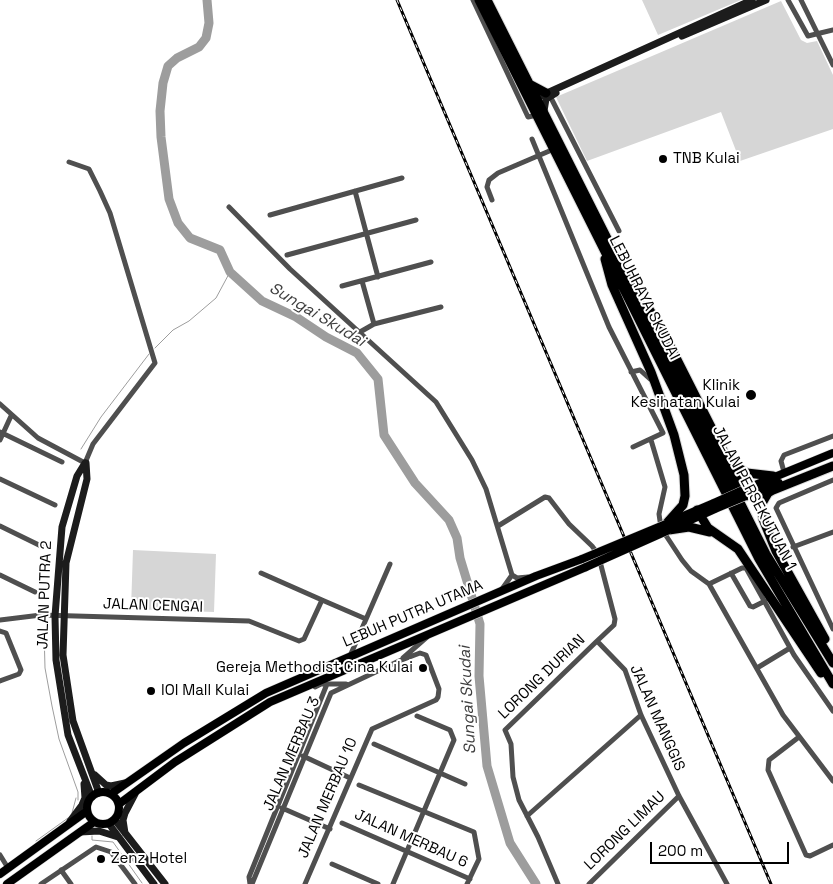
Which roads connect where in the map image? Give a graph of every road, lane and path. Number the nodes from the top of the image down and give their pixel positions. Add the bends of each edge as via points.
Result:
1 (473, 0) edge
2 (480, 0) edge
3 (487, 0) edge
4 (752, 0) edge
5 (766, 0) edge
6 (788, 0) edge
7 (801, 0) edge
8 (833, 30) edge
9 (818, 35) junction
10 (833, 65) edge
11 (529, 84) junction
12 (548, 95) junction
13 (536, 98) junction
14 (540, 114) junction
15 (542, 124) junction
16 (532, 138) dead end
17 (554, 149) junction
18 (539, 155) junction
19 (69, 162) dead end
20 (402, 178) dead end
21 (355, 191) junction
22 (492, 200) dead end
23 (229, 207) dead end
24 (270, 214) dead end
25 (416, 220) dead end
26 (619, 231) dead end
27 (367, 233) junction
28 (598, 238) junction
29 (288, 256) dead end
30 (618, 261) junction
31 (431, 262) dead end
32 (378, 276) junction
33 (362, 281) junction
34 (342, 286) dead end
35 (441, 307) dead end
36 (374, 324) junction
37 (360, 332) junction
38 (632, 372) junction
39 (0, 404) edge
40 (11, 416) junction
41 (667, 416) junction
42 (2, 433) edge
43 (833, 436) edge
44 (0, 440) edge
45 (652, 440) junction
46 (633, 447) dead end
47 (833, 453) edge
48 (62, 462) dead end
49 (727, 462) junction
50 (86, 463) junction
51 (833, 464) edge
52 (784, 472) junction
53 (773, 476) junction
54 (0, 479) edge
55 (833, 480) edge
56 (744, 493) junction
57 (55, 505) dead end
58 (698, 513) junction
59 (0, 526) edge
60 (498, 526) junction
61 (667, 527) junction
62 (833, 532) edge
63 (718, 535) junction
64 (43, 547) dead end
65 (793, 547) junction
66 (390, 564) dead end
67 (261, 573) dead end
68 (731, 573) junction
69 (0, 575) edge
70 (512, 575) junction
71 (536, 576) junction
72 (709, 584) junction
73 (758, 584) junction
74 (35, 592) dead end
75 (496, 594) junction
76 (322, 600) junction
77 (764, 602) junction
78 (51, 616) junction
79 (366, 619) junction
80 (0, 620) edge
81 (439, 625) junction
82 (833, 629) edge
83 (0, 631) edge
84 (597, 641) junction
85 (790, 648) junction
86 (833, 655) edge
87 (350, 656) junction
88 (399, 661) junction
89 (833, 663) edge
90 (756, 668) junction
91 (434, 673) joint
92 (0, 681) edge
93 (327, 684) junction
94 (347, 684) junction
95 (833, 684) edge
96 (833, 690) edge
97 (270, 702) junction
98 (833, 711) edge
99 (641, 715) junction
100 (417, 716) dead end
101 (799, 737) junction
102 (374, 744) dead end
103 (298, 754) junction
104 (304, 757) junction
105 (90, 766) junction
106 (81, 769) junction
107 (438, 772) junction
108 (350, 778) junction
109 (833, 781) edge
110 (129, 782) junction
111 (465, 784) dead end
112 (359, 785) dead end
113 (144, 786) junction
114 (111, 794) junction
115 (95, 795) junction
116 (679, 796) junction
117 (119, 804) junction
118 (280, 807) junction
119 (87, 811) junction
120 (422, 811) junction
121 (527, 816) junction
122 (94, 822) junction
123 (112, 822) junction
124 (342, 823) dead end
125 (64, 826) junction
126 (330, 829) junction
127 (80, 832) junction
128 (123, 837) junction
129 (833, 845) edge
130 (406, 851) junction
131 (0, 856) edge
132 (332, 864) dead end
133 (33, 865) junction
134 (8, 868) junction
135 (61, 870) junction
136 (0, 874) edge
137 (469, 881) edge
138 (726, 882) edge
139 (152, 883) edge
140 (7, 884) edge
141 (13, 884) edge
142 (41, 884) edge
143 (71, 884) edge
144 (135, 884) edge
145 (165, 884) edge
146 (251, 884) edge
147 (305, 884) edge
148 (378, 884) edge
149 (392, 884) edge
150 (558, 884) edge
151 (589, 884) edge
152 (720, 884) edge

1 - 14 street via 528,117
2 - 14 highway, LEBUHRAYA SKUDAI
3 - 11 highway, LEBUHRAYA SKUDAI
4 - 12 street
5 - 12 street
6 - 9 street via 806,34 810,37
7 - 9 street
8 - 9 street
9 - 10 street
11 - 12 highway
11 - 13 highway, LEBUHRAYA SKUDAI
12 - 13 street
12 - 14 street
12 - 26 street
13 - 14 highway, LEBUHRAYA SKUDAI
13 - 15 street via 534,104
14 - 15 highway, LEBUHRAYA SKUDAI
14 - 30 highway, LEBUHRAYA SKUDAI
15 - 17 highway, LEBUHRAYA SKUDAI
16 - 18 street
17 - 18 street
17 - 28 highway, LEBUHRAYA SKUDAI
18 - 22 street via 489,180 487,186
18 - 38 street via 609,327
19 - 50 street via 89,169 107,206 155,363 93,444
20 - 21 street
21 - 24 street
21 - 27 street
23 - 37 street via 290,269
25 - 27 street
27 - 29 street
27 - 32 street
28 - 41 highway via 612,285
28 - 95 highway, LEBUHRAYA SKUDAI via 758,559
30 - 49 highway via 661,328
30 - 89 highway, JALAN PERSEKUTUAN 1 via 766,554
31 - 32 street
32 - 33 street
33 - 34 street
33 - 36 street
35 - 36 street
36 - 37 street
37 - 60 street via 436,402 472,460
38 - 41 street via 640,370 648,376
38 - 45 street via 662,433
39 - 40 street
40 - 42 street
40 - 50 street via 38,438
41 - 61 highway via 686,487 682,505
42 - 44 street
42 - 48 street
43 - 52 street via 784,456 781,461
45 - 46 street
45 - 72 street via 665,486 659,514 661,528 682,560
47 - 52 main road
49 - 53 highway via 747,473
49 - 56 highway
50 - 78 street, JALAN PUTRA 2 via 87,479
50 - 78 street, JALAN PUTRA 2 via 77,476 62,527
51 - 56 main road
51 - 86 highway via 773,490 761,505 776,551
52 - 53 main road
53 - 56 main road
54 - 57 street
55 - 65 street via 776,506
56 - 58 main road, LEBUH PUTRA UTAMA, bridge
58 - 61 main road, LEBUH PUTRA UTAMA
58 - 63 highway via 708,528
59 - 64 street
60 - 70 street
60 - 84 street via 545,497 592,546 601,564 615,619 614,625
61 - 63 highway via 702,528
61 - 71 main road, LEBUH PUTRA UTAMA, bridge
61 - 81 main road, LEBUH PUTRA UTAMA, bridge via 586,567
62 - 65 street
63 - 73 highway via 738,549
65 - 82 street
66 - 79 street
67 - 76 street
68 - 72 street
68 - 73 street via 746,568
68 - 77 street via 750,606
69 - 74 street
70 - 71 street via 523,578
70 - 75 street
71 - 75 main road, LEBUH PUTRA UTAMA
72 - 90 street
73 - 77 street
73 - 96 highway
75 - 81 main road, LEBUH PUTRA UTAMA
76 - 78 street, JALAN CENGAI via 302,641 249,621
76 - 79 street
77 - 85 street
78 - 80 street, JALAN CENGAI
78 - 105 street, JALAN PUTRA 2 via 62,655 73,721
78 - 106 street, JALAN PUTRA 2 via 68,735
79 - 87 street
81 - 87 main road, LEBUH PUTRA UTAMA
81 - 88 street
81 - 97 main road, LEBUH PUTRA UTAMA
83 - 92 street via 6,632 21,672
84 - 99 street, JALAN MANGGIS via 625,670
84 - 121 street, LORONG DURIAN via 504,731 511,744 513,777 519,800
85 - 90 street
85 - 98 street
87 - 110 main road, LEBUH PUTRA UTAMA via 239,707
88 - 91 street, JALAN MERBAU 3 via 426,654
88 - 94 street, JALAN MERBAU 3
90 - 101 street
91 - 108 street, JALAN MERBAU 10 via 439,689 436,700 372,729
93 - 94 street
93 - 97 street
93 - 103 street
94 - 104 street, JALAN MERBAU 3 via 332,693
97 - 113 main road, LEBUH PUTRA UTAMA via 175,762
99 - 116 street, JALAN MANGGIS
99 - 121 street
100 - 107 street via 450,730 454,736
101 - 109 street
101 - 129 street via 769,760 768,770 806,855
102 - 107 street
103 - 104 street
103 - 118 street
104 - 108 street
104 - 118 street, JALAN MERBAU 3
105 - 110 street via 106,785
105 - 115 street, JALAN PUTRA 2
106 - 115 street, JALAN PUTRA 2
106 - 125 street via 85,798
107 - 111 street
107 - 120 street
108 - 126 street, JALAN MERBAU 10
110 - 114 main road, LEBUH PUTRA UTAMA
112 - 120 street
113 - 117 main road, LEBUH PUTRA UTAMA
113 - 128 street via 131,800 125,813
114 - 115 main road
114 - 117 main road
115 - 119 main road
116 - 138 street, JALAN MANGGIS
116 - 151 street, LORONG LIMAU
117 - 123 main road via 119,812
118 - 126 street
118 - 146 street, JALAN MERBAU 3
119 - 122 main road
119 - 125 main road
120 - 130 street
120 - 137 street via 474,832 479,857
121 - 150 street
122 - 123 main road
122 - 127 main road
123 - 128 street
124 - 130 street, JALAN MERBAU 6
125 - 134 main road
126 - 147 street, JALAN MERBAU 10
127 - 128 street via 99,830
127 - 133 main road
128 - 139 street
128 - 145 street
130 - 137 street, JALAN MERBAU 6
130 - 149 street
131 - 134 street
132 - 148 street
133 - 140 main road
133 - 141 street
134 - 136 main road
135 - 142 street
135 - 143 street
135 - 144 street via 91,848 98,847 113,854
138 - 152 street

